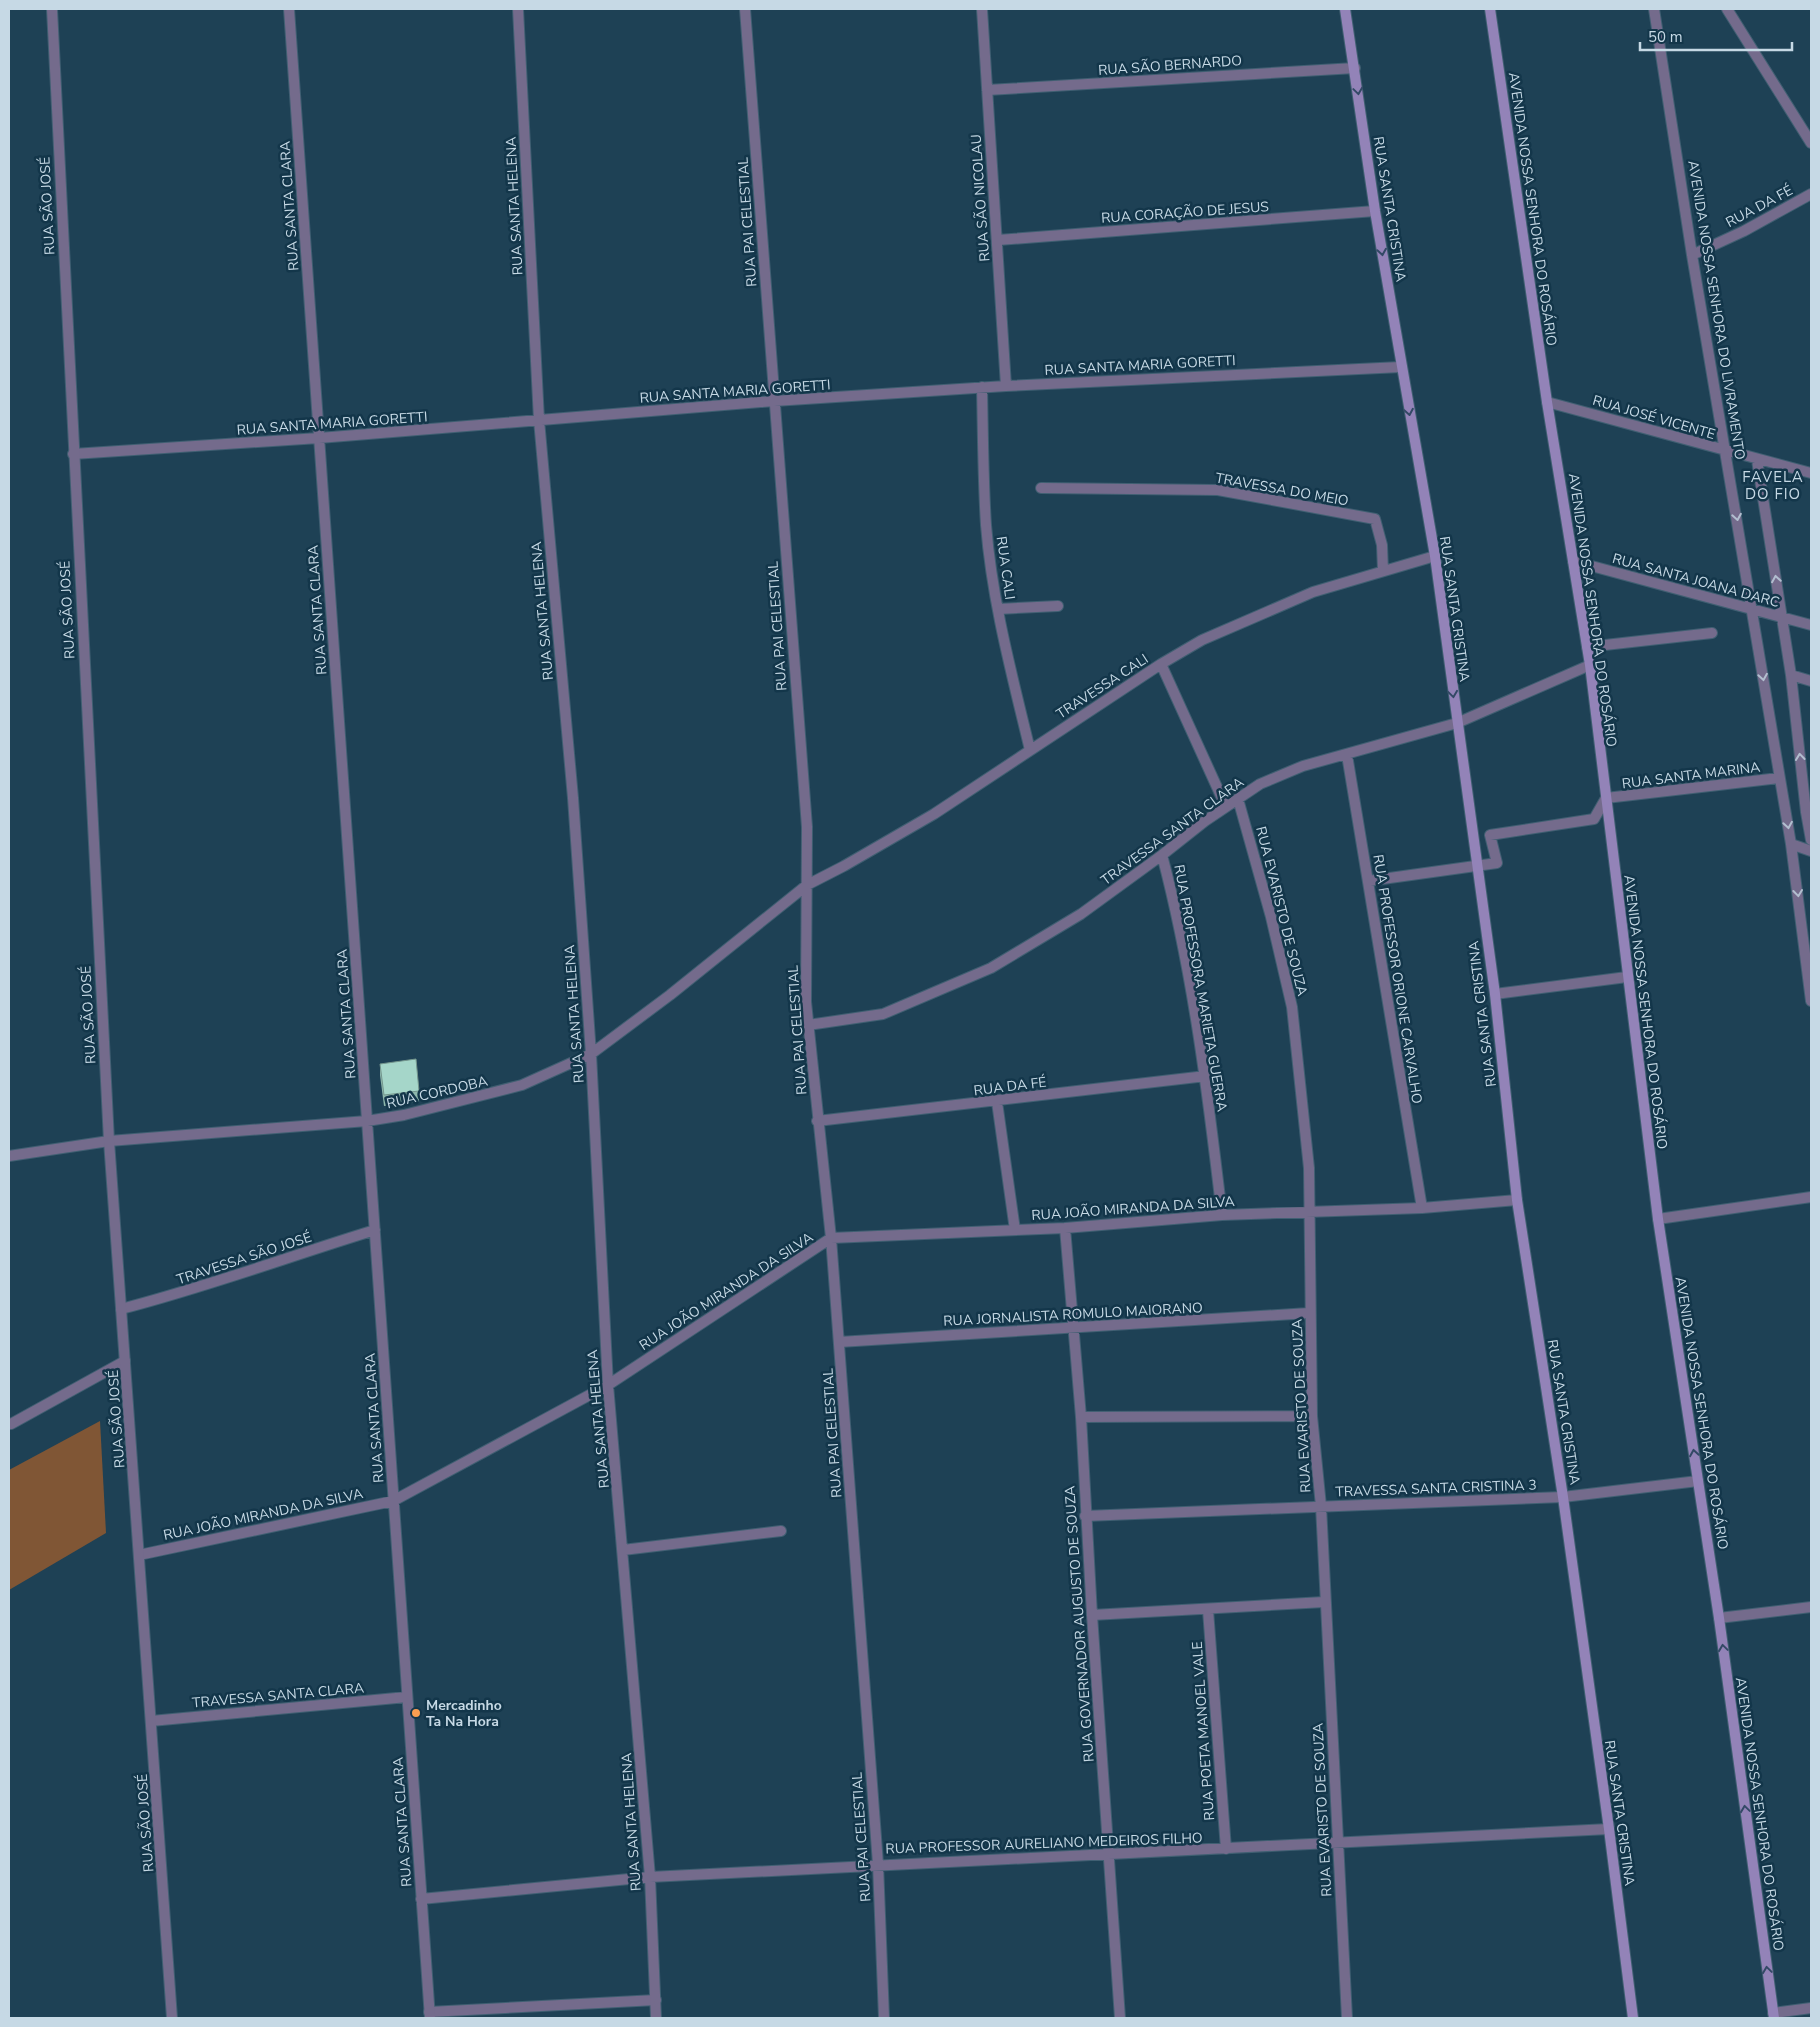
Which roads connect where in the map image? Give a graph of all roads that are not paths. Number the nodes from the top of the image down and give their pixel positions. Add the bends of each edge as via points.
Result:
1 (52, 9) edge
2 (289, 9) edge
3 (518, 9) edge
4 (746, 9) edge
5 (982, 9) edge
6 (1345, 9) edge
7 (1490, 9) edge
8 (1654, 9) edge
9 (1727, 9) edge
10 (1355, 68) junction
11 (986, 90) junction
12 (1811, 143) edge
13 (1811, 194) edge
14 (1375, 211) junction
15 (998, 240) junction
16 (1692, 255) junction
17 (1401, 367) junction
18 (1006, 386) junction
19 (982, 388) junction
20 (774, 400) junction
21 (1548, 402) junction
22 (539, 420) junction
23 (319, 438) junction
24 (1726, 452) junction
25 (73, 454) junction
26 (1756, 460) junction
27 (1811, 473) edge
28 (1041, 488) dead end
29 (1435, 556) junction
30 (1573, 561) junction
31 (1383, 571) junction
32 (1058, 606) dead end
33 (998, 609) junction
34 (1753, 611) junction
35 (1782, 617) junction
36 (1811, 625) edge
37 (1712, 633) dead end
38 (1587, 647) junction
39 (1160, 664) junction
40 (1590, 665) junction
41 (1791, 675) junction
42 (1811, 681) edge
43 (1457, 722) junction
44 (1030, 750) junction
45 (1347, 755) junction
46 (1779, 778) junction
47 (1606, 798) junction
48 (1238, 799) junction
49 (1785, 805) junction
50 (1226, 807) junction
51 (1809, 813) edge
52 (1811, 840) edge
53 (1792, 844) junction
54 (1811, 850) edge
55 (1162, 855) junction
56 (1477, 866) junction
57 (1368, 881) junction
58 (807, 885) junction
59 (1627, 977) junction
60 (1495, 994) junction
61 (1811, 1001) edge
62 (808, 1025) junction
63 (591, 1054) junction
64 (1206, 1076) junction
65 (997, 1102) junction
66 (367, 1121) junction
67 (817, 1121) junction
68 (109, 1141) junction
69 (9, 1156) edge
70 (1811, 1197) edge
71 (1517, 1200) junction
72 (1422, 1208) junction
73 (1308, 1211) junction
74 (1222, 1215) junction
75 (1658, 1219) junction
76 (1065, 1228) junction
77 (375, 1230) junction
78 (1015, 1230) junction
79 (831, 1238) junction
80 (121, 1309) junction
81 (1309, 1313) junction
82 (1073, 1329) junction
83 (839, 1342) junction
84 (125, 1361) junction
85 (608, 1385) junction
86 (1312, 1416) junction
87 (1081, 1417) junction
88 (11, 1424) dead end
89 (1698, 1481) junction
90 (1563, 1498) junction
91 (393, 1501) junction
92 (1320, 1506) junction
93 (1085, 1516) junction
94 (781, 1531) dead end
95 (623, 1550) junction
96 (139, 1554) junction
97 (1324, 1602) junction
98 (1811, 1607) edge
99 (1208, 1610) junction
100 (1092, 1615) junction
101 (1719, 1618) junction
102 (407, 1697) junction
103 (151, 1721) junction
104 (1609, 1829) junction
105 (1338, 1843) junction
106 (1226, 1849) junction
107 (1109, 1854) junction
108 (878, 1864) junction
109 (650, 1877) junction
110 (421, 1899) junction
111 (656, 2000) junction
112 (1811, 2008) edge
113 (429, 2015) edge
114 (1773, 2016) edge
115 (172, 2018) edge
116 (656, 2018) edge
117 (884, 2018) edge
118 (1120, 2018) edge
119 (1347, 2018) edge
120 (1632, 2018) edge

1 - 25 street, RUA SÃO JOSÉ
2 - 23 street, RUA SANTA CLARA
3 - 22 street, RUA SANTA HELENA
4 - 20 street, RUA PAI CELESTIAL
5 - 11 street, RUA SÃO NICOLAU
6 - 10 main road, RUA SANTA CRISTINA
7 - 21 main road, AVENIDA NOSSA SENHORA DO ROSÁRIO
8 - 16 street, AVENIDA NOSSA SENHORA DO LIVRAMENTO
9 - 12 street
10 - 11 street, RUA SÃO BERNARDO
10 -> 14 main road, RUA SANTA CRISTINA
11 - 15 street, RUA SÃO NICOLAU
13 - 16 street, RUA DA FÉ
14 - 15 street, RUA CORAÇÃO DE JESUS
14 -> 17 main road, RUA SANTA CRISTINA
15 - 18 street, RUA SÃO NICOLAU
16 - 24 street, AVENIDA NOSSA SENHORA DO LIVRAMENTO
17 - 18 street, RUA SANTA MARIA GORETTI
17 -> 29 main road, RUA SANTA CRISTINA
18 - 19 street, RUA SANTA MARIA GORETTI
19 - 20 street, RUA SANTA MARIA GORETTI
19 - 33 street, RUA CALI via 986,526
20 - 22 street, RUA SANTA MARIA GORETTI
20 - 58 street, RUA PAI CELESTIAL via 807,827
21 - 24 street, RUA JOSÉ VICENTE
21 - 30 main road, AVENIDA NOSSA SENHORA DO ROSÁRIO
22 - 23 street, RUA SANTA MARIA GORETTI
22 - 63 street, RUA SANTA HELENA via 573,798
23 - 25 street, RUA SANTA MARIA GORETTI
23 - 66 street, RUA SANTA CLARA
24 - 26 street, RUA JOSÉ VICENTE
24 -> 34 street, AVENIDA NOSSA SENHORA DO LIVRAMENTO
25 - 68 street, RUA SÃO JOSÉ
26 - 27 street, RUA JOSÉ VICENTE
35 -> 26 street, AVENIDA NOSSA SENHORA DO LIVRAMENTO
28 - 31 street, TRAVESSA DO MEIO via 1218,490 1374,519 1382,546
29 - 31 street, TRAVESSA CALI
29 -> 43 main road, RUA SANTA CRISTINA
30 - 34 street, RUA SANTA JOANA DARC
30 - 38 main road, AVENIDA NOSSA SENHORA DO ROSÁRIO
31 - 39 street, TRAVESSA CALI via 1313,592 1202,640
32 - 33 street
33 - 44 street, RUA CALI
34 - 35 street, RUA SANTA JOANA DARC
34 -> 46 street, AVENIDA NOSSA SENHORA DO LIVRAMENTO
35 - 36 street, RUA SANTA JOANA DARC
35 - 41 street, AVENIDA NOSSA SENHORA DO LIVRAMENTO
37 - 38 street
38 - 40 main road, AVENIDA NOSSA SENHORA DO ROSÁRIO
39 - 44 street, TRAVESSA CALI
39 - 50 street
40 - 43 street, TRAVESSA SANTA CLARA
40 - 47 main road, AVENIDA NOSSA SENHORA DO ROSÁRIO
41 - 42 street
51 -> 41 street, AVENIDA NOSSA SENHORA DO LIVRAMENTO
43 - 45 street, TRAVESSA SANTA CLARA
43 - 56 main road, RUA SANTA CRISTINA
44 - 58 street, TRAVESSA CALI via 934,814
45 - 48 street, TRAVESSA SANTA CLARA via 1303,766 1260,784
45 - 57 street, RUA PROFESSOR ORIONE CARVALHO
46 - 47 street, RUA SANTA MARINA
46 - 49 street, AVENIDA NOSSA SENHORA DO LIVRAMENTO
47 - 56 street via 1594,819 1490,836 1497,863
47 - 59 main road, AVENIDA NOSSA SENHORA DO ROSÁRIO
48 - 50 street, TRAVESSA SANTA CLARA
48 - 73 street, RUA EVARISTO DE SOUZA via 1292,1007 1309,1168
49 - 51 street
49 -> 53 street, AVENIDA NOSSA SENHORA DO LIVRAMENTO
50 - 55 street, TRAVESSA SANTA CLARA
51 - 52 street, AVENIDA NOSSA SENHORA DO LIVRAMENTO
53 - 54 street
53 -> 61 street, AVENIDA NOSSA SENHORA DO LIVRAMENTO
55 - 62 street, TRAVESSA SANTA CLARA via 1081,914 991,968 883,1014
55 - 64 street, RUA PROFESSORA MARIETA GUERRA via 1174,898
56 - 57 street
56 - 60 main road, RUA SANTA CRISTINA
57 - 72 street, RUA PROFESSOR ORIONE CARVALHO
58 - 62 street, RUA PAI CELESTIAL
58 - 63 street, RUA CORDOBA
59 - 60 street
59 - 75 main road, AVENIDA NOSSA SENHORA DO ROSÁRIO
60 - 71 main road, RUA SANTA CRISTINA
62 - 67 street, RUA PAI CELESTIAL
63 - 66 street, RUA CORDOBA via 522,1085 413,1113
63 - 85 street, RUA SANTA HELENA
64 - 65 street, RUA DA FÉ
64 - 74 street, RUA PROFESSORA MARIETA GUERRA
65 - 67 street, RUA DA FÉ
65 - 78 street
66 - 68 street, RUA CORDOBA
66 - 77 street, RUA SANTA CLARA
67 - 79 street, RUA PAI CELESTIAL
68 - 69 street, RUA CORDOBA
68 - 80 street, RUA SÃO JOSÉ
70 - 75 street
71 - 72 street, RUA JOÃO MIRANDA DA SILVA
71 - 90 main road, RUA SANTA CRISTINA
72 - 73 street, RUA JOÃO MIRANDA DA SILVA
73 - 74 street, RUA JOÃO MIRANDA DA SILVA
73 - 81 street, RUA EVARISTO DE SOUZA
74 - 76 street, RUA JOÃO MIRANDA DA SILVA
89 -> 75 main road, AVENIDA NOSSA SENHORA DO ROSÁRIO
76 - 78 street, RUA JOÃO MIRANDA DA SILVA
76 - 82 street, RUA GOVERNADOR AUGUSTO DE SOUZA
77 - 80 street, TRAVESSA SÃO JOSÉ via 179,1294
77 - 91 street, RUA SANTA CLARA
78 - 79 street, RUA JOÃO MIRANDA DA SILVA
79 - 83 street, RUA PAI CELESTIAL
79 - 85 street, RUA JOÃO MIRANDA DA SILVA
80 - 84 street, RUA SÃO JOSÉ
81 - 82 street, RUA JORNALISTA ROMULO MAIORANO
81 - 86 street, RUA EVARISTO DE SOUZA
82 - 83 street, RUA JORNALISTA ROMULO MAIORANO
82 - 87 street, RUA GOVERNADOR AUGUSTO DE SOUZA
83 - 108 street, RUA PAI CELESTIAL
84 - 88 street
84 - 96 street, RUA SÃO JOSÉ
85 - 91 street, RUA JOÃO MIRANDA DA SILVA
85 - 95 street, RUA SANTA HELENA
86 - 87 street
86 - 92 street, RUA EVARISTO DE SOUZA
87 - 93 street, RUA GOVERNADOR AUGUSTO DE SOUZA
89 - 90 street, TRAVESSA SANTA CRISTINA 3
89 - 101 main road, AVENIDA NOSSA SENHORA DO ROSÁRIO
90 - 92 street, TRAVESSA SANTA CRISTINA 3
90 - 104 main road, RUA SANTA CRISTINA
91 - 96 street, RUA JOÃO MIRANDA DA SILVA
91 - 102 street, RUA SANTA CLARA
92 - 93 street, TRAVESSA SANTA CRISTINA 3
92 - 97 street, RUA EVARISTO DE SOUZA
93 - 100 street, RUA GOVERNADOR AUGUSTO DE SOUZA
94 - 95 street
95 - 109 street, RUA SANTA HELENA
96 - 103 street, RUA SÃO JOSÉ
97 - 99 street
97 - 105 street, RUA EVARISTO DE SOUZA
98 - 101 street
99 - 100 street
99 - 106 street, RUA POETA MANOEL VALE
100 - 107 street, RUA GOVERNADOR AUGUSTO DE SOUZA
114 -> 101 main road, AVENIDA NOSSA SENHORA DO ROSÁRIO
102 - 103 street, TRAVESSA SANTA CLARA
102 - 110 street, RUA SANTA CLARA
103 - 115 street, RUA SÃO JOSÉ
104 - 105 street, RUA PROFESSOR AURELIANO MEDEIROS FILHO
104 - 120 main road, RUA SANTA CRISTINA
105 - 106 street, RUA PROFESSOR AURELIANO MEDEIROS FILHO
105 - 119 street, RUA EVARISTO DE SOUZA
106 - 107 street, RUA PROFESSOR AURELIANO MEDEIROS FILHO
107 - 108 street, RUA PROFESSOR AURELIANO MEDEIROS FILHO
107 - 118 street, RUA GOVERNADOR AUGUSTO DE SOUZA
108 - 109 street, RUA PROFESSOR AURELIANO MEDEIROS FILHO
108 - 117 street, RUA PAI CELESTIAL
109 - 110 street, RUA PROFESSOR AURELIANO MEDEIROS FILHO
109 - 111 street, RUA SANTA HELENA
110 - 113 street, RUA SANTA CLARA
111 - 113 street
111 - 116 street, RUA SANTA HELENA
112 - 114 street

